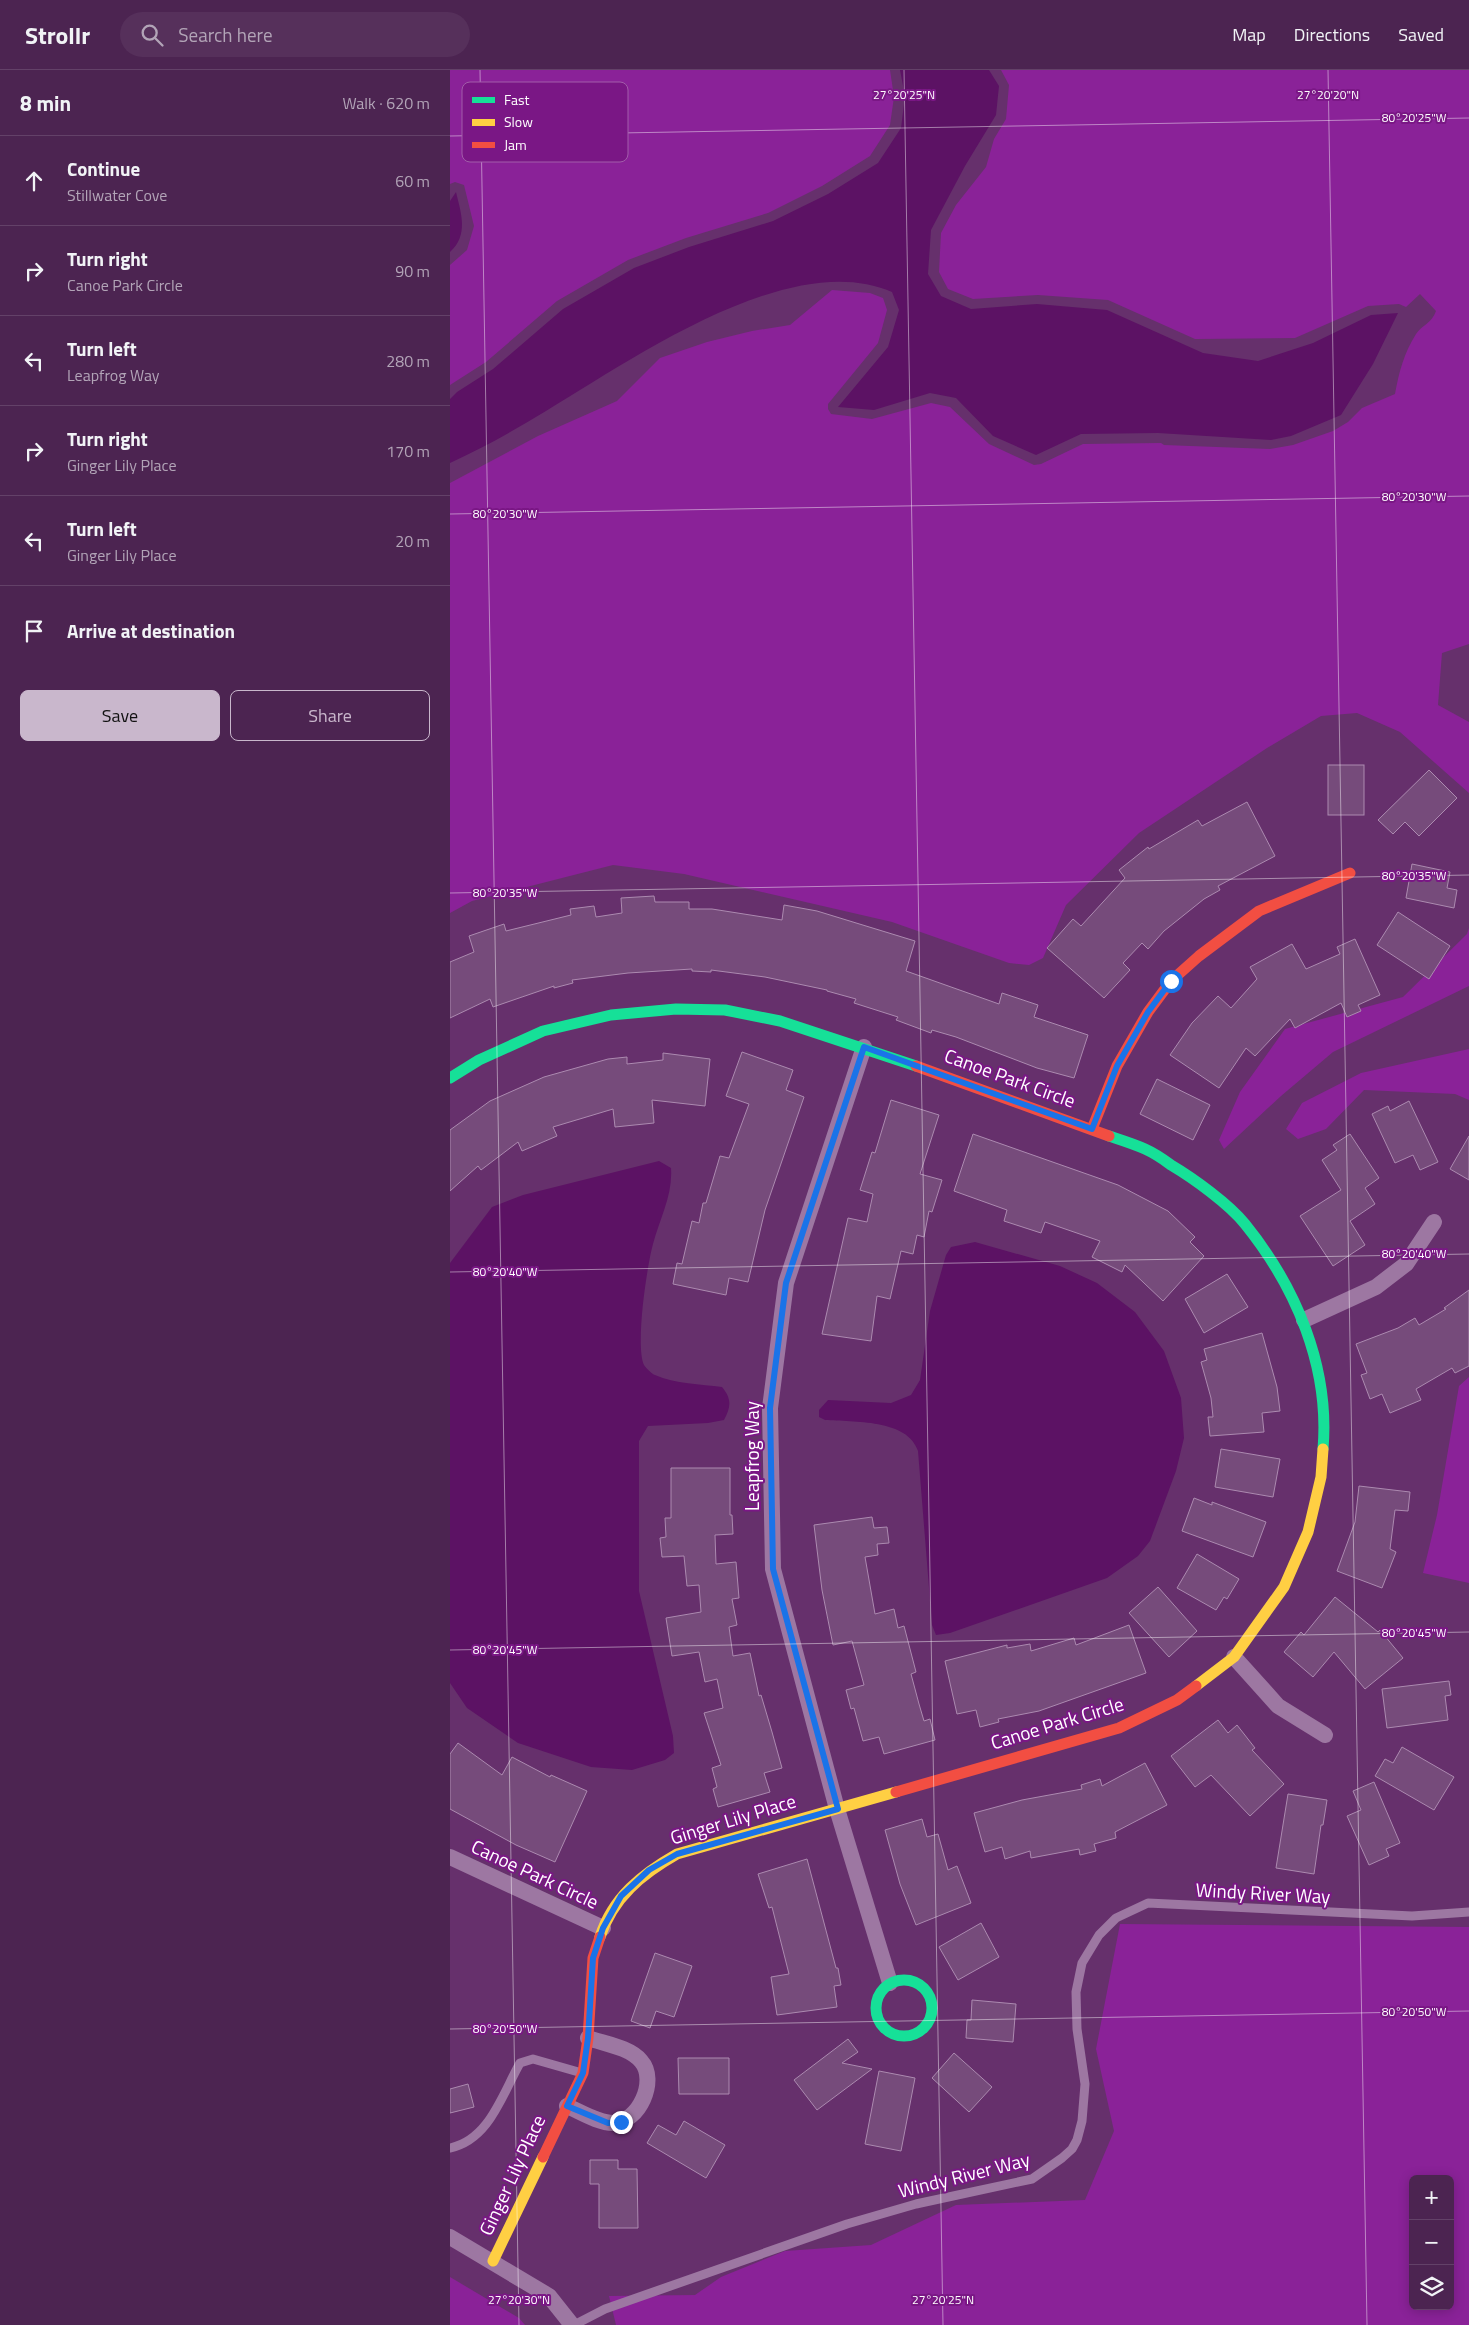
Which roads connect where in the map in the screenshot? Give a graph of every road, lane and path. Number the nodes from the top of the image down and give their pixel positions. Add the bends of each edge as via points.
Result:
1 (1350, 873) dead end
2 (864, 1047) junction
3 (450, 1078) edge
4 (1092, 1129) junction
5 (1434, 1222) dead end
6 (1304, 1320) junction
7 (1234, 1657) junction
8 (1325, 1736) dead end
9 (838, 1809) junction
10 (450, 1857) edge
11 (1469, 1912) edge
12 (603, 1928) junction
13 (890, 1983) junction
14 (588, 2038) junction
15 (583, 2073) junction
16 (567, 2106) junction
17 (450, 2148) edge
18 (450, 2237) edge
19 (493, 2261) junction
20 (573, 2325) edge

1 - 4 street via 1259,911 1171,981 1148,1012 1117,1066
2 - 3 street, Canoe Park Circle via 780,1021 725,1010 676,1009 610,1014 543,1031 479,1060
2 - 4 street, Canoe Park Circle
2 - 9 street, Leapfrog Way via 786,1283 770,1408 773,1569
4 - 6 street, Canoe Park Circle via 1146,1149 1193,1178 1244,1223 1281,1275
5 - 6 street via 1406,1264 1376,1288
6 - 7 street, Canoe Park Circle via 1319,1377 1325,1430 1321,1477 1308,1532 1284,1586
7 - 8 street via 1278,1706
7 - 9 street, Canoe Park Circle via 1177,1700 1119,1728
9 - 12 street, Ginger Lily Place via 677,1854 649,1870 621,1896
9 - 13 street, Leapfrog Way
10 - 12 street, Canoe Park Circle
11 - 20 lane, Windy River Way via 1412,1916 1148,1904 1116,1918 1099,1935 1082,1963 1076,1992 1077,2029 1085,2084 1082,2121 1077,2140 1062,2158 1032,2179 924,2202 847,2224 605,2309
12 - 14 street, Ginger Lily Place via 593,1958
13 - 13 street via 907,1979 916,1982 929,1994 932,2003 929,2021 916,2034 897,2036 881,2025 875,2007 877,1997
14 - 15 street, Ginger Lily Place
14 - 16 street, Ginger Lily Place via 630,2053 642,2062 647,2080 642,2100 634,2115 617,2123 600,2120
15 - 16 street, Ginger Lily Place
15 - 17 lane via 533,2059 520,2063 487,2126 463,2146
16 - 19 street, Ginger Lily Place
18 - 19 street
19 - 20 street via 549,2296

